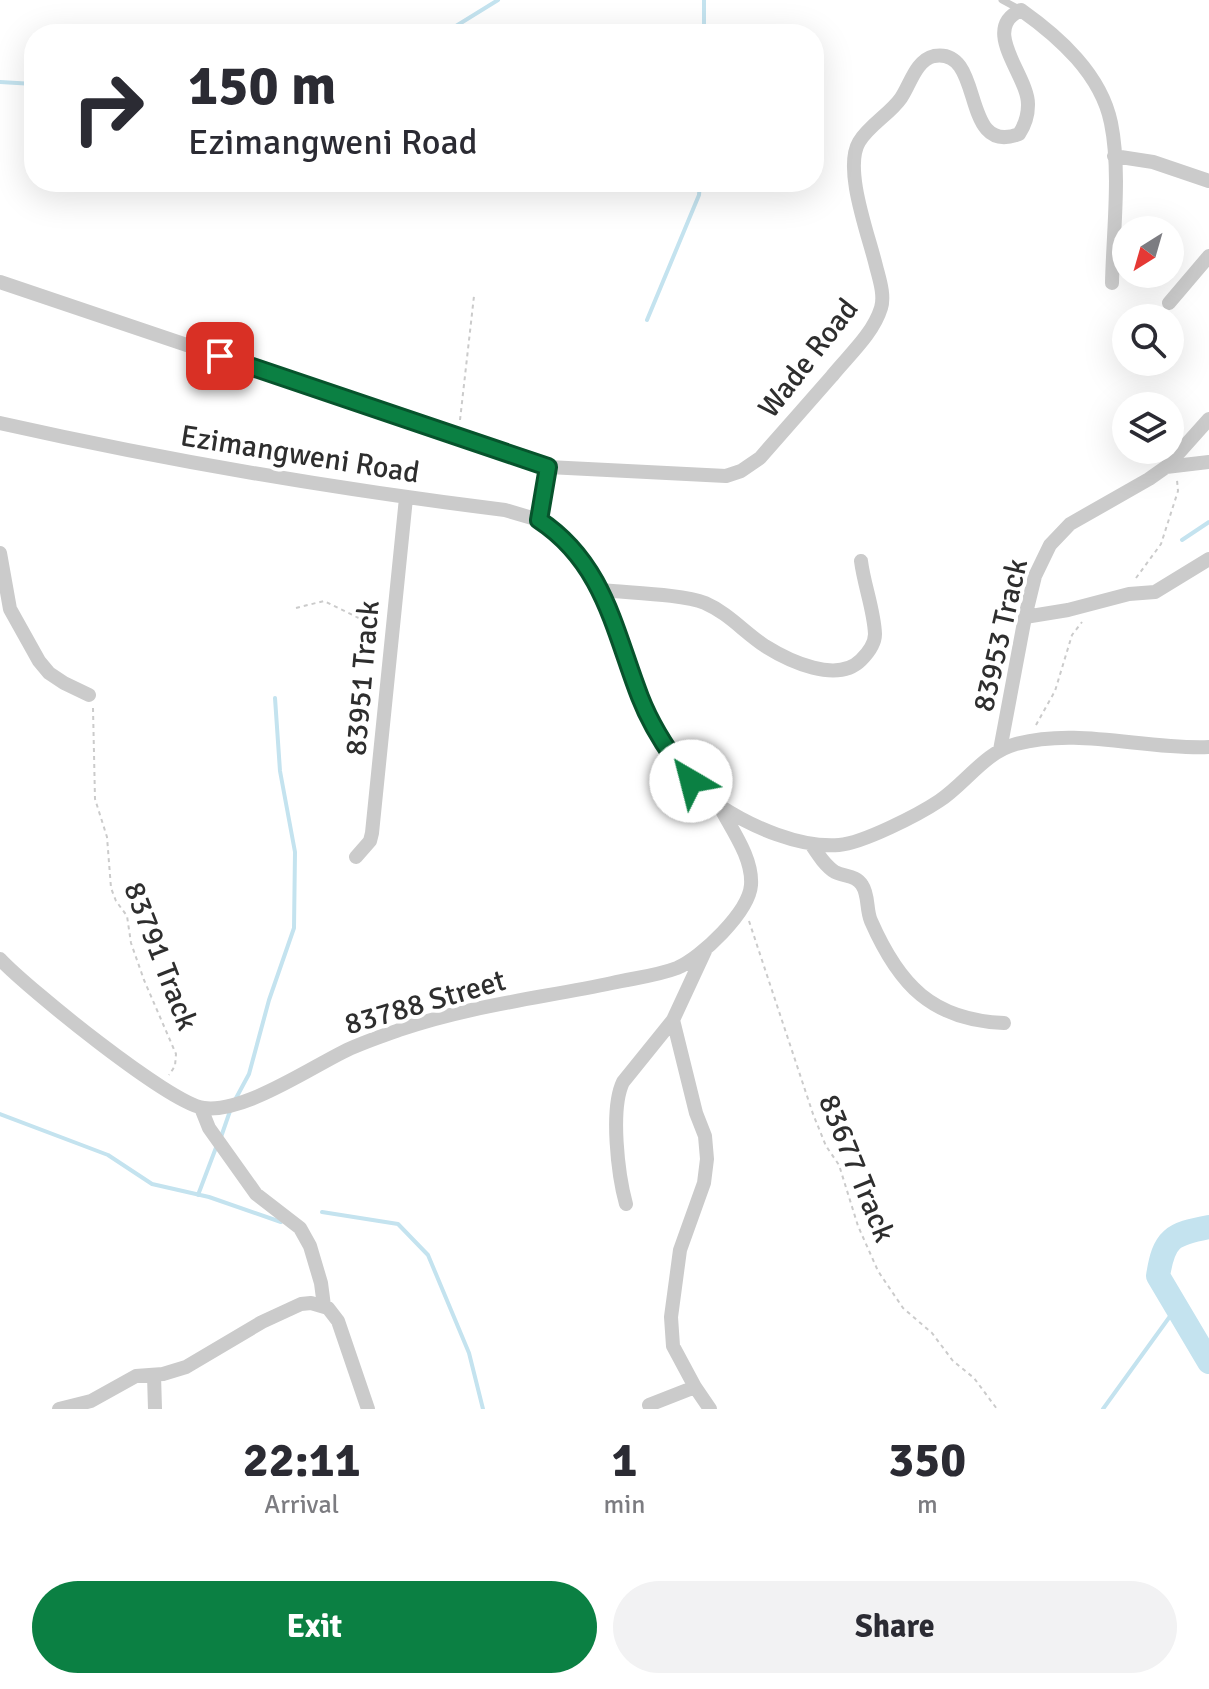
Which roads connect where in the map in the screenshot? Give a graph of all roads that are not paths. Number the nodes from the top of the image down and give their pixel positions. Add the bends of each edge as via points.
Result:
1 (1002, 0) edge
2 (1021, 10) junction
3 (1114, 156) junction
4 (1209, 181) edge
5 (1113, 216) edge
6 (1209, 256) edge
7 (0, 282) edge
8 (1169, 303) dead end
9 (1209, 419) edge
10 (0, 423) edge
11 (1209, 462) edge
12 (548, 467) junction
13 (1166, 467) junction
14 (406, 498) junction
15 (539, 520) junction
16 (0, 553) edge
17 (1209, 559) edge
18 (861, 561) dead end
19 (602, 590) junction
20 (1025, 617) junction
21 (89, 695) road end
22 (1209, 747) edge
23 (1000, 750) junction
24 (720, 807) junction
25 (811, 844) junction
26 (356, 857) dead end
27 (706, 951) junction
28 (0, 959) edge
29 (673, 1020) junction
30 (1004, 1023) dead end
31 (201, 1108) junction
32 (626, 1204) dead end
33 (324, 1306) junction
34 (154, 1375) junction
35 (695, 1387) junction
36 (649, 1405) dead end
37 (59, 1409) edge
38 (155, 1409) edge
39 (368, 1409) edge
40 (710, 1409) edge

1 - 2 lane
2 - 3 street via 1048,29 1096,85 1111,121
2 - 12 street, Wade Road via 1013,13 1004,30 1005,46 1029,102 1019,134 994,136 980,121 957,64 933,56 914,74 897,104 860,140 856,183 883,303 871,330 760,458 726,476
3 - 4 street via 1153,162
3 - 5 street
6 - 8 street
7 - 12 street, Wade Road
9 - 13 street, 83953 Track
10 - 14 street, Ezimangweni Road via 266,478
11 - 13 street
12 - 15 street
13 - 20 street, 83953 Track via 1061,532 1035,576
14 - 15 street, Ezimangweni Road via 505,510
14 - 26 street, 83951 Track via 372,833
15 - 19 street via 566,540
16 - 21 street via 10,609 39,661 49,673
17 - 20 street via 1155,592
18 - 19 street via 875,635 866,655 846,671 780,654 702,602
19 - 24 street via 650,719 675,761
20 - 23 street, 83953 Track
22 - 23 street via 1056,737
23 - 25 street via 933,805 857,841
24 - 25 street
24 - 27 street, 83788 Street via 751,879 748,897
25 - 30 street via 833,871 863,885 872,924 910,986 962,1018
27 - 29 street
27 - 31 street, 83788 Street via 657,974 401,1029 249,1100 223,1109
28 - 31 street via 77,1026
29 - 32 street via 619,1092 616,1153
29 - 35 street via 707,1159 680,1250 670,1331
31 - 33 street via 209,1128 256,1194 300,1228 310,1246
33 - 34 street via 301,1304 186,1367
33 - 39 street via 338,1321
34 - 37 street via 136,1376 91,1401
34 - 38 street
35 - 36 street
35 - 40 street

